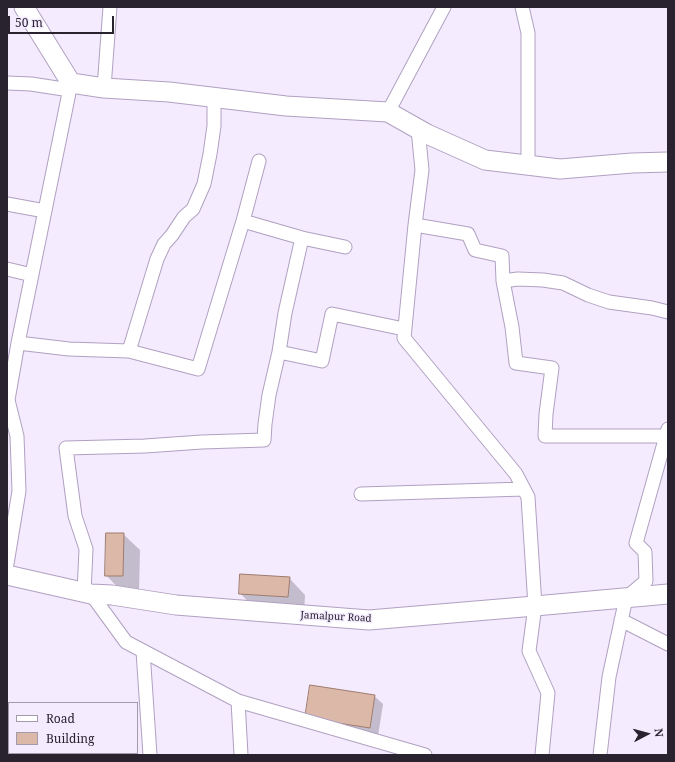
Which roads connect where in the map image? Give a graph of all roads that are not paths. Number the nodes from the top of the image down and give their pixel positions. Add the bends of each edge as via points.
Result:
1 (24, 7) edge
2 (110, 7) edge
3 (444, 7) edge
4 (522, 7) edge
5 (7, 83) edge
6 (70, 87) junction
7 (104, 88) junction
8 (214, 97) junction
9 (388, 112) junction
10 (418, 129) junction
11 (259, 161) dead end
12 (668, 162) edge
13 (528, 165) junction
14 (7, 204) edge
15 (45, 211) junction
16 (243, 221) junction
17 (415, 225) junction
18 (302, 238) junction
19 (345, 247) dead end
20 (7, 268) edge
21 (32, 275) junction
22 (503, 281) junction
23 (668, 312) edge
24 (404, 329) junction
25 (18, 343) junction
26 (129, 351) junction
27 (279, 352) junction
28 (7, 400) edge
29 (667, 432) edge
30 (524, 489) junction
31 (361, 494) dead end
32 (7, 564) edge
33 (7, 575) edge
34 (88, 593) junction
35 (668, 594) edge
36 (626, 598) junction
37 (535, 606) junction
38 (621, 620) junction
39 (668, 644) edge
40 (143, 651) junction
41 (238, 701) junction
42 (150, 755) edge
43 (241, 755) edge
44 (425, 755) edge
45 (542, 755) edge
46 (600, 755) edge

1 - 6 street
2 - 7 street
3 - 9 street
4 - 13 street via 528,32
5 - 6 street
6 - 7 street
6 - 15 street
7 - 8 street
8 - 9 street via 286,106
8 - 26 street via 214,126 204,184 193,209 164,244 157,258
9 - 10 street
10 - 13 street via 485,160
10 - 17 street via 422,170
11 - 16 street
12 - 13 street via 560,169
14 - 15 street
15 - 21 street
16 - 18 street
16 - 26 street via 198,369
17 - 22 street via 468,234 475,250 502,256
17 - 24 street
18 - 19 street
18 - 27 street
20 - 21 street
21 - 25 street
22 - 23 street via 518,279 563,283 609,302
22 - 29 street via 516,363 552,368 545,436
24 - 27 street via 332,314 322,361
24 - 30 street via 404,338 516,474
25 - 26 street via 69,349
25 - 28 street
27 - 34 street via 269,395 264,440 66,448 75,516 86,550
28 - 32 street via 17,436 19,491
29 - 36 street via 636,543 645,552 646,581
30 - 31 street
30 - 37 street via 528,497
33 - 34 street, Jamalpur Road
34 - 37 street, Jamalpur Road via 176,605 369,620
34 - 40 street via 126,642
35 - 36 street, Jamalpur Road
36 - 37 street, Jamalpur Road
36 - 38 street
37 - 45 street via 529,651 548,693
38 - 39 street
38 - 46 street via 609,677
40 - 41 street
40 - 42 street
41 - 43 street
41 - 44 street

